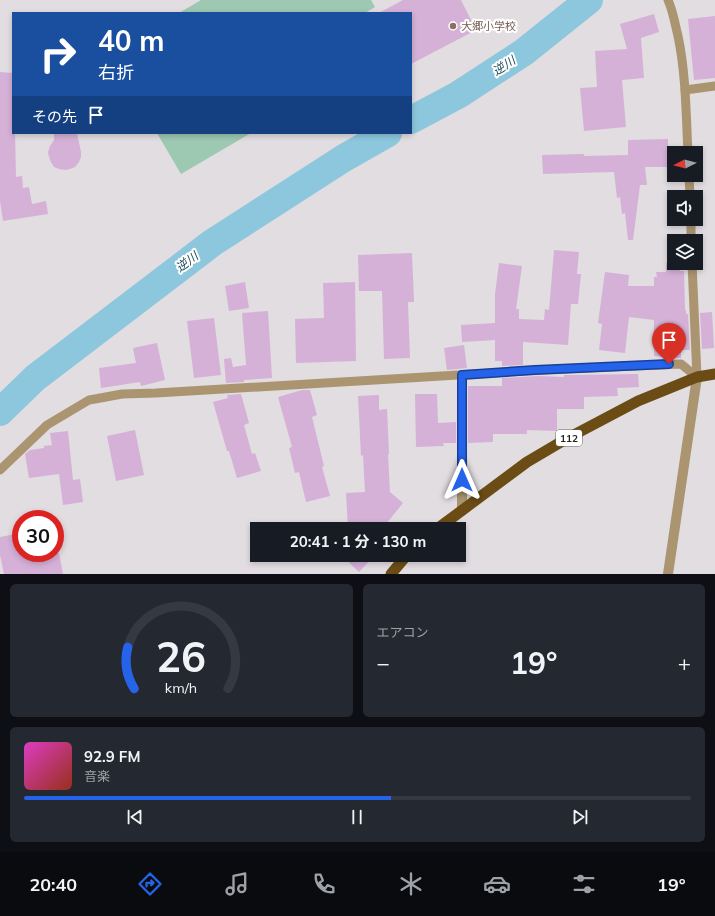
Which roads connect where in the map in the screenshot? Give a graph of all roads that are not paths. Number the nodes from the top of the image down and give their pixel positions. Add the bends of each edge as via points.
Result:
1 (668, 0) edge
2 (715, 86) edge
3 (685, 90) junction
4 (688, 146) edge
5 (692, 270) edge
6 (715, 374) edge
7 (462, 375) junction
8 (697, 377) junction
9 (0, 470) edge
10 (462, 510) junction
11 (446, 522) edge
12 (401, 562) edge
13 (391, 574) edge
14 (668, 574) edge

1 - 3 lane via 681,51
2 - 3 lane
3 - 4 lane
5 - 8 lane
6 - 8 highway, 112
7 - 8 lane via 681,364
7 - 9 lane via 122,394 89,400 47,425
7 - 10 street
8 - 10 highway, 112 via 638,401 566,439 527,462
8 - 14 street
10 - 11 highway, 112
12 - 13 highway

